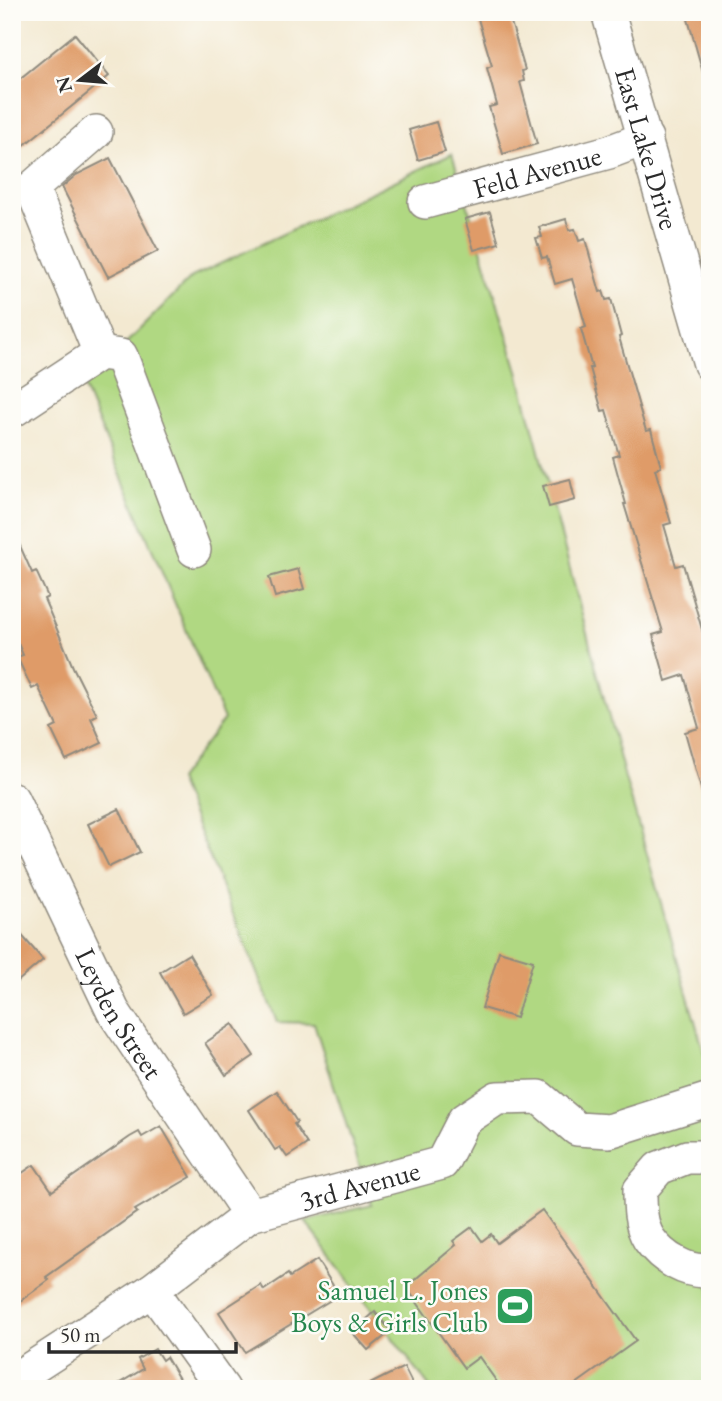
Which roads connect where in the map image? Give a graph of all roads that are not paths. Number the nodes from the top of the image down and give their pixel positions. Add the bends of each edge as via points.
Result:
1 (608, 12) edge
2 (96, 132) dead end
3 (646, 138) junction
4 (425, 202) dead end
5 (110, 354) junction
6 (710, 364) edge
7 (12, 411) edge
8 (194, 550) dead end
9 (16, 817) edge
10 (710, 1099) edge
11 (710, 1157) edge
12 (250, 1215) junction
13 (710, 1270) edge
14 (152, 1290) junction
15 (12, 1381) edge
16 (223, 1389) edge

1 - 3 street, East Lake Drive
2 - 5 street via 32,188
3 - 4 street, Feld Avenue
3 - 6 street, East Lake Drive
5 - 7 street
5 - 8 street
9 - 12 street, Leyden Street via 113,1012
10 - 12 street, 3rd Avenue via 609,1131 577,1129 539,1097 497,1098 464,1120 442,1163
11 - 13 street via 687,1157 659,1168 640,1191 640,1214 649,1239 675,1263 698,1272
12 - 14 street, 3rd Avenue
14 - 15 street, 3rd Avenue
14 - 16 street

